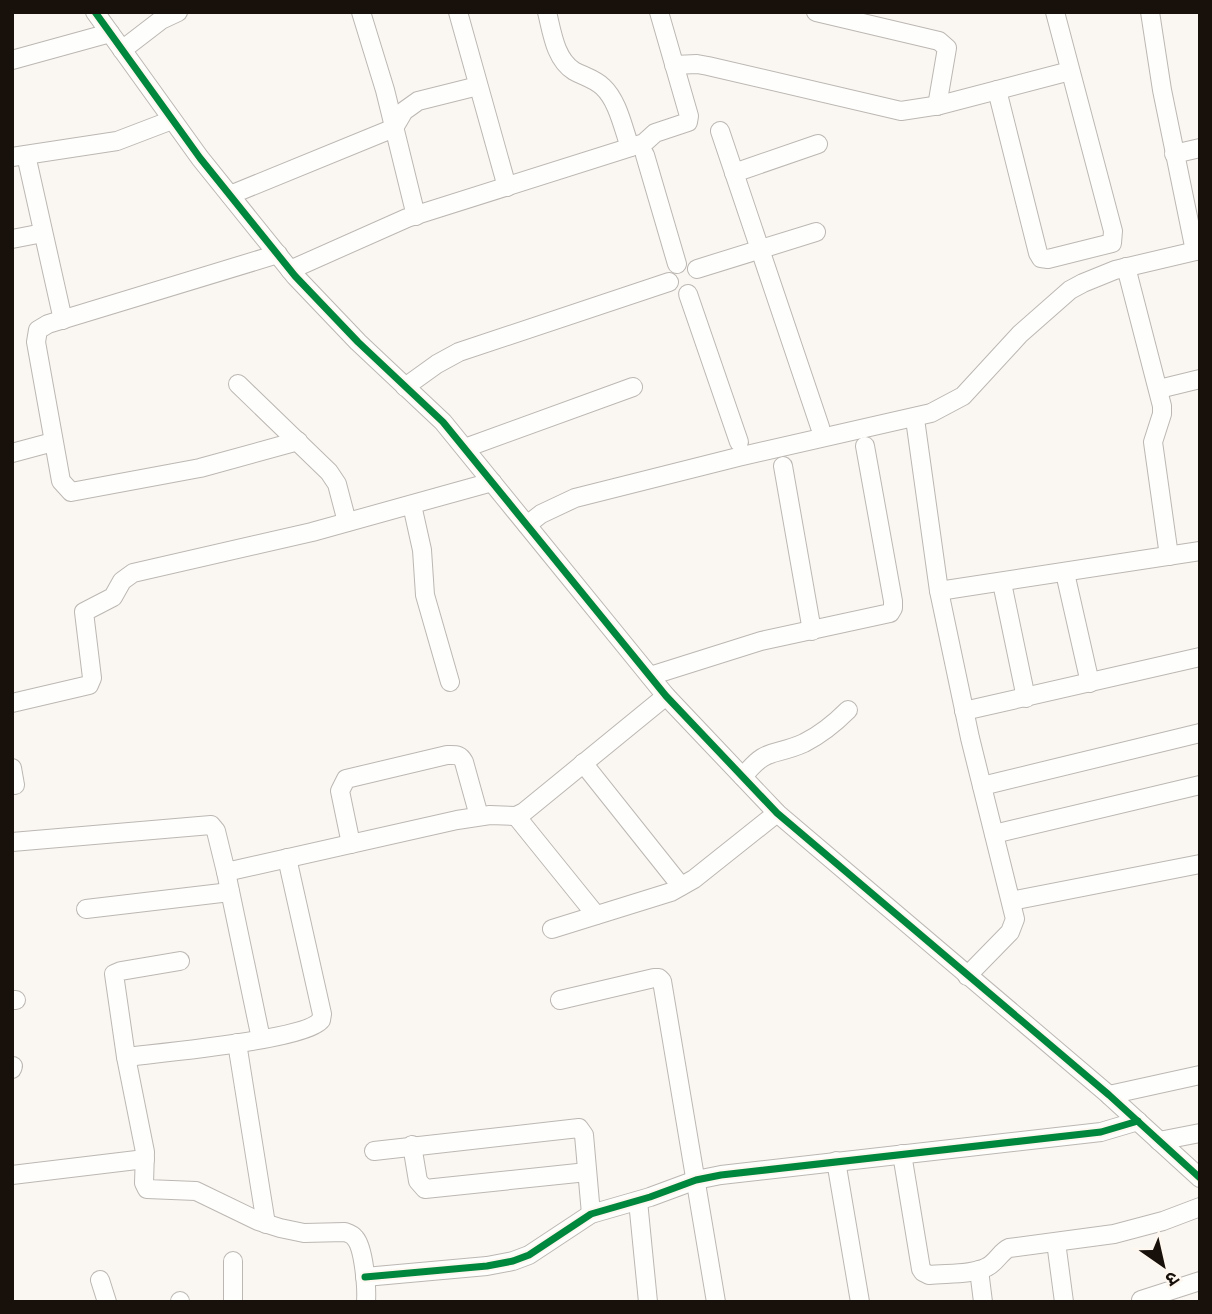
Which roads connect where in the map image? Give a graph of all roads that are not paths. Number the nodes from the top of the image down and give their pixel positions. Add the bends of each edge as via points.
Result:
1 (95, 12) edge
2 (178, 12) edge
3 (361, 12) edge
4 (458, 12) edge
5 (547, 12) edge
6 (659, 12) edge
7 (816, 12) edge
8 (1055, 12) edge
9 (1150, 12) edge
10 (110, 33) junction
11 (122, 50) junction
12 (12, 60) edge
13 (674, 65) junction
14 (1070, 71) junction
15 (478, 86) junction
16 (997, 90) junction
17 (937, 106) junction
18 (172, 120) junction
19 (394, 128) junction
20 (720, 131) dead end
21 (818, 144) dead end
22 (1200, 148) edge
23 (638, 151) junction
24 (1174, 154) junction
25 (19, 156) edge
26 (734, 173) junction
27 (507, 187) junction
28 (230, 195) junction
29 (416, 215) junction
30 (816, 232) dead end
31 (43, 233) junction
32 (12, 239) edge
33 (1088, 249) junction
34 (759, 250) junction
35 (1197, 250) edge
36 (278, 254) junction
37 (677, 264) junction
38 (1126, 267) junction
39 (697, 269) junction
40 (290, 270) junction
41 (1095, 277) junction
42 (669, 282) junction
43 (688, 294) junction
44 (63, 320) junction
45 (1200, 379) edge
46 (238, 384) dead end
47 (405, 387) junction
48 (633, 387) dead end
49 (1159, 389) junction
50 (915, 419) junction
51 (820, 426) dead end
52 (298, 441) junction
53 (53, 442) junction
54 (739, 442) dead end
55 (865, 446) dead end
56 (465, 448) junction
57 (12, 453) edge
58 (783, 466) dead end
59 (492, 482) junction
60 (412, 505) junction
61 (347, 522) junction
62 (527, 525) junction
63 (1200, 551) edge
64 (1169, 556) junction
65 (1065, 573) junction
66 (1002, 583) junction
67 (939, 592) junction
68 (812, 631) junction
69 (1200, 657) edge
70 (650, 676) junction
71 (450, 682) dead end
72 (1090, 683) junction
73 (666, 696) junction
74 (1026, 698) junction
75 (12, 703) edge
76 (848, 710) dead end
77 (964, 711) junction
78 (1200, 733) edge
79 (583, 764) junction
80 (743, 777) junction
81 (1200, 785) edge
82 (982, 786) junction
83 (777, 813) junction
84 (516, 816) junction
85 (479, 817) junction
86 (994, 834) junction
87 (12, 842) edge
88 (351, 844) junction
89 (287, 858) junction
90 (1200, 864) edge
91 (226, 872) junction
92 (681, 886) junction
93 (230, 892) junction
94 (1011, 901) junction
95 (86, 909) dead end
96 (596, 915) junction
97 (552, 929) dead end
98 (180, 961) dead end
99 (967, 976) junction
100 (560, 1000) dead end
101 (261, 1039) junction
102 (237, 1043) junction
103 (127, 1057) junction
104 (1200, 1075) edge
105 (1109, 1095) junction
106 (1138, 1121) junction
107 (1200, 1133) edge
108 (1159, 1141) junction
109 (412, 1145) junction
110 (374, 1151) dead end
111 (902, 1154) junction
112 (145, 1159) junction
113 (836, 1161) junction
114 (587, 1172) junction
115 (12, 1175) edge
116 (1200, 1178) edge
117 (696, 1180) junction
118 (638, 1201) junction
119 (1200, 1208) edge
120 (591, 1214) junction
121 (266, 1224) junction
122 (1056, 1242) junction
123 (233, 1261) dead end
124 (979, 1270) junction
125 (365, 1277) junction
126 (100, 1280) dead end
127 (1200, 1281) edge
128 (1141, 1300) edge
129 (107, 1302) edge
130 (233, 1302) edge
131 (366, 1302) edge
132 (648, 1302) edge
133 (716, 1302) edge
134 (860, 1302) edge
135 (983, 1302) edge
136 (1063, 1302) edge

1 - 10 street
2 - 11 street
3 - 19 street
4 - 15 street
5 - 23 street via 561,58 607,92
6 - 13 street
7 - 17 street via 939,40 947,48
8 - 14 street
9 - 24 street
10 - 11 street
10 - 12 street
11 - 18 street
13 - 17 street via 708,66 901,111
13 - 23 street via 689,119 655,133
14 - 16 street
14 - 33 street via 1113,231 1112,243
15 - 19 street via 418,101 404,111
15 - 27 street
16 - 17 street
16 - 33 street via 1038,253 1044,260
18 - 25 street via 117,141
18 - 28 street
19 - 28 street
19 - 29 street
20 - 26 street
21 - 26 street
22 - 24 street
23 - 27 street
23 - 37 street
24 - 35 street
25 - 31 street
26 - 34 street
27 - 29 street
28 - 36 street
29 - 40 street
30 - 34 street
31 - 32 street
31 - 44 street
33 - 41 street
34 - 39 street
34 - 51 street
35 - 38 street
36 - 40 street
36 - 44 street
37 - 39 street via 688,263
37 - 42 street
38 - 41 street
38 - 49 street
39 - 43 street via 699,285
40 - 47 street
41 - 50 street via 1070,290 1020,334 963,396
42 - 43 street via 674,291
42 - 47 street via 459,352
43 - 54 street
44 - 53 street via 36,334
45 - 49 street
46 - 52 street
47 - 56 street
48 - 56 street
49 - 64 street via 1161,414 1153,442
50 - 62 street via 575,498
50 - 67 street
52 - 53 street via 200,468 76,493 63,485
52 - 61 street via 337,484
53 - 57 street
55 - 68 street via 894,608 883,616
56 - 59 street
58 - 68 street
59 - 60 street
59 - 62 street
60 - 61 street
60 - 71 street via 422,550 425,596
61 - 75 street via 133,573 113,597 84,611 89,685
62 - 70 street
63 - 64 street
64 - 65 street
65 - 66 street
65 - 72 street
66 - 67 street
66 - 74 street
67 - 77 street
68 - 70 street via 761,641
69 - 72 street
70 - 73 street
72 - 74 street
73 - 79 street
73 - 80 street
74 - 77 street
76 - 80 street via 806,742 765,755
77 - 82 street
78 - 82 street
79 - 84 street
79 - 92 street
80 - 83 street
81 - 86 street
82 - 86 street
83 - 92 street
83 - 99 street
84 - 85 street
84 - 96 street
85 - 88 street
85 - 88 street via 464,762 456,754 447,755 346,779 340,791
86 - 94 street
87 - 91 street via 211,825
88 - 89 street
89 - 91 street
89 - 101 street via 321,1020 310,1029
90 - 94 street
91 - 93 street
92 - 96 street
93 - 95 street
93 - 101 street
94 - 99 street via 1014,925
96 - 97 street
98 - 103 street via 114,974
99 - 105 street
100 - 117 street via 654,978 662,981
101 - 102 street
102 - 103 street
102 - 121 street
103 - 112 street
104 - 105 street
105 - 106 street
106 - 108 street
106 - 111 street via 1101,1132
107 - 108 street
108 - 116 street
109 - 110 street
109 - 114 street via 418,1181 425,1189
109 - 114 street via 579,1128 584,1135
111 - 113 street
111 - 124 street via 923,1272
112 - 115 street
112 - 121 street via 147,1189 196,1191
113 - 117 street
113 - 134 street
114 - 120 street
117 - 118 street
117 - 133 street
118 - 120 street
118 - 132 street
119 - 122 street via 1137,1229
120 - 125 street via 513,1261
121 - 125 street via 304,1233 350,1234 358,1244
122 - 124 street via 1003,1250 993,1263
122 - 136 street
123 - 130 street
124 - 135 street
125 - 131 street
126 - 129 street
127 - 128 street

